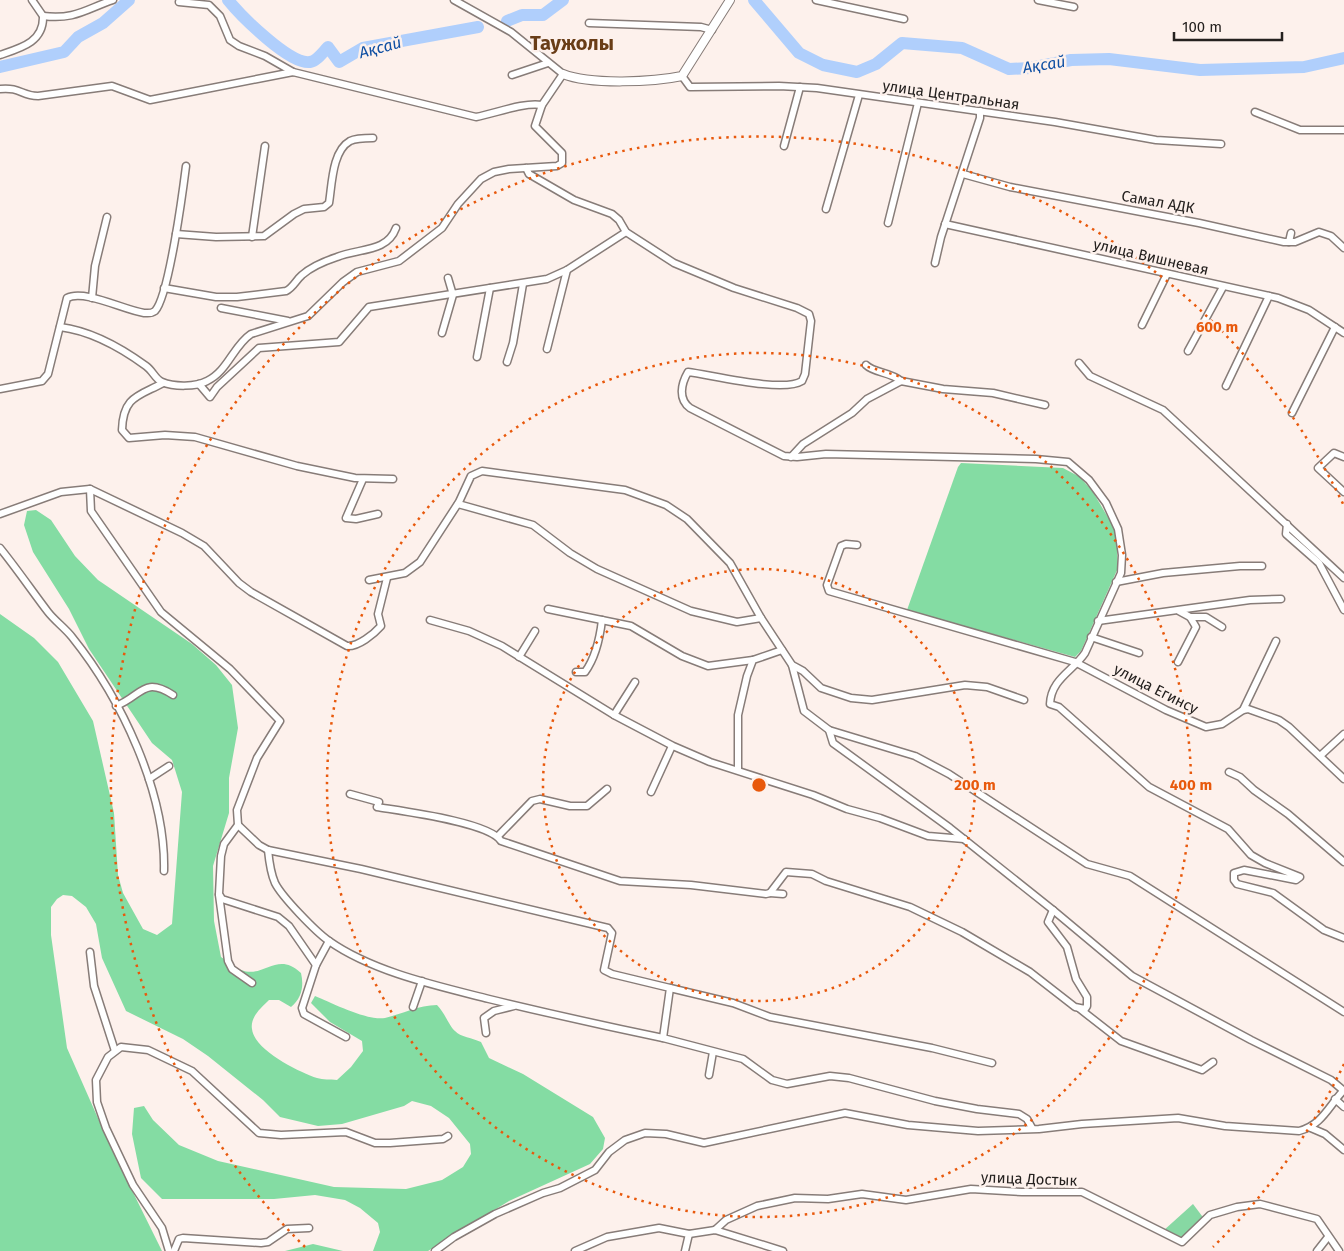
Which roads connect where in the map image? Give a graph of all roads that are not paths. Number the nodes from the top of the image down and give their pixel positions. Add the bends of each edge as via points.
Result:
1 (32, 0) edge
2 (113, 0) edge
3 (454, 0) edge
4 (816, 0) edge
5 (1038, 0) edge
6 (179, 2) dead end
7 (728, 3) edge
8 (1074, 7) dead end
9 (43, 16) junction
10 (904, 19) dead end
11 (588, 22) dead end
12 (712, 30) junction
13 (0, 55) edge
14 (548, 63) junction
15 (293, 72) junction
16 (563, 74) junction
17 (512, 75) dead end
18 (682, 76) junction
19 (800, 87) junction
20 (0, 89) edge
21 (859, 95) junction
22 (918, 103) junction
23 (542, 105) junction
24 (980, 111) junction
25 (1256, 112) dead end
26 (1344, 130) edge
27 (373, 138) dead end
28 (1221, 144) dead end
29 (265, 146) dead end
30 (784, 146) dead end
31 (186, 166) dead end
32 (526, 168) junction
33 (963, 174) junction
34 (826, 209) dead end
35 (107, 217) dead end
36 (888, 223) dead end
37 (945, 224) junction
38 (396, 228) dead end
39 (626, 232) junction
40 (1291, 233) dead end
41 (176, 234) junction
42 (252, 237) junction
43 (1289, 242) junction
44 (1344, 248) edge
45 (935, 263) dead end
46 (568, 270) junction
47 (1167, 274) junction
48 (448, 278) dead end
49 (523, 284) junction
50 (1223, 287) junction
51 (164, 288) junction
52 (490, 288) junction
53 (453, 295) junction
54 (1269, 296) junction
55 (92, 298) junction
56 (221, 308) dead end
57 (289, 322) junction
58 (1142, 325) dead end
59 (60, 327) junction
60 (1335, 327) junction
61 (442, 333) dead end
62 (1344, 333) edge
63 (547, 349) dead end
64 (1188, 351) dead end
65 (476, 357) dead end
66 (507, 362) dead end
67 (1079, 363) dead end
68 (866, 364) dead end
69 (901, 381) junction
70 (163, 382) junction
71 (199, 384) junction
72 (1226, 386) dead end
73 (0, 389) edge
74 (1045, 405) dead end
75 (1292, 413) dead end
76 (791, 457) junction
77 (1344, 457) edge
78 (363, 479) junction
79 (393, 479) dead end
80 (90, 489) junction
81 (1344, 492) edge
82 (458, 504) junction
83 (0, 514) edge
84 (378, 514) dead end
85 (1287, 524) junction
86 (857, 545) dead end
87 (0, 548) edge
88 (1262, 566) dead end
89 (387, 578) junction
90 (1344, 578) edge
91 (369, 580) dead end
92 (1116, 582) junction
93 (1280, 599) dead end
94 (548, 609) dead end
95 (1344, 610) edge
96 (1179, 611) junction
97 (1190, 617) junction
98 (761, 618) junction
99 (430, 620) dead end
100 (602, 620) junction
101 (1098, 621) junction
102 (1222, 627) dead end
103 (536, 631) dead end
104 (1091, 637) junction
105 (1276, 641) dead end
106 (782, 650) junction
107 (1139, 653) dead end
108 (519, 657) junction
109 (753, 660) junction
110 (1178, 662) dead end
111 (1078, 663) junction
112 (792, 665) junction
113 (576, 672) dead end
114 (635, 682) dead end
115 (173, 695) dead end
116 (1024, 700) dead end
117 (116, 706) junction
118 (1243, 710) junction
119 (614, 715) junction
120 (829, 730) junction
121 (1344, 734) edge
122 (672, 746) junction
123 (1320, 756) junction
124 (168, 766) dead end
125 (738, 770) junction
126 (1229, 772) dead end
127 (149, 779) junction
128 (1344, 779) edge
129 (607, 789) dead end
130 (650, 792) dead end
131 (350, 794) dead end
132 (238, 824) junction
133 (498, 836) junction
134 (964, 839) junction
135 (268, 850) junction
136 (1344, 862) edge
137 (164, 871) dead end
138 (770, 893) junction
139 (783, 894) dead end
140 (221, 900) junction
141 (1053, 910) junction
142 (1344, 938) edge
143 (329, 941) junction
144 (90, 952) dead end
145 (316, 965) junction
146 (422, 981) junction
147 (252, 983) dead end
148 (670, 988) junction
149 (1088, 1004) junction
150 (518, 1006) junction
151 (413, 1007) dead end
152 (1080, 1009) junction
153 (1344, 1012) edge
154 (1092, 1017) junction
155 (486, 1033) dead end
156 (346, 1037) dead end
157 (663, 1038) junction
158 (115, 1051) junction
159 (713, 1052) junction
160 (1213, 1062) dead end
161 (992, 1063) dead end
162 (709, 1075) dead end
163 (1343, 1091) edge
164 (1335, 1099) junction
165 (1344, 1107) edge
166 (1318, 1123) junction
167 (1032, 1128) junction
168 (1311, 1128) junction
169 (1325, 1134) junction
170 (448, 1136) dead end
171 (1344, 1150) edge
172 (309, 1228) dead end
173 (715, 1230) junction
174 (689, 1234) junction
175 (1328, 1237) junction
176 (169, 1251) edge
177 (174, 1251) edge
178 (435, 1251) edge
179 (575, 1251) edge
180 (685, 1251) edge
181 (783, 1251) edge
182 (1317, 1251) edge
183 (1339, 1251) edge

1 - 9 street
2 - 9 street via 78,14
3 - 14 street via 511,32
4 - 10 street
5 - 8 street
6 - 15 street via 209,5 220,16 230,40
7 - 12 street
9 - 13 street via 40,35 30,44
11 - 12 street via 701,26
12 - 18 street
14 - 16 street
14 - 17 street
15 - 20 street via 150,100 112,86 38,96 29,96 15,88
15 - 23 street via 476,117 530,104
16 - 18 street via 596,81
16 - 23 street
18 - 19 street, улица Центральная via 690,87
19 - 21 street, улица Центральная
19 - 30 street
21 - 22 street, улица Центральная
21 - 34 street
22 - 24 street, улица Центральная
22 - 36 street
23 - 32 street via 535,126 564,157 557,166
24 - 28 street, улица Центральная via 1141,138
24 - 33 street
25 - 26 street via 1300,130
27 - 42 street via 351,140 344,146 336,162 328,203 324,207 304,209 264,236
29 - 42 street
31 - 41 street
32 - 39 street via 529,174 574,200 612,214
32 - 57 street via 494,172 482,179 432,238 399,261 357,272 308,316
33 - 37 street
33 - 43 street, Самал АДК via 1010,187
35 - 55 street via 92,284
37 - 45 street
37 - 47 street, улица Вишневая
38 - 51 street via 393,237 385,244 324,262 303,274 286,291 216,297
39 - 46 street
39 - 76 street via 689,270 809,314 805,374 797,384 756,384 688,372 682,386 683,399 690,408
40 - 43 street
41 - 42 street
41 - 51 street
43 - 44 street, Самал АДК via 1319,232 1331,236
46 - 49 street
46 - 63 street
47 - 50 street, улица Вишневая
47 - 58 street
48 - 53 street
49 - 52 street
49 - 66 street via 514,343
50 - 54 street, улица Вишневая
50 - 64 street
51 - 55 street via 151,313 132,311
52 - 53 street
52 - 65 street
53 - 61 street
53 - 71 street via 369,307 339,342 259,348 216,387 210,397
54 - 60 street, улица Вишневая via 1293,303
54 - 72 street
55 - 59 street via 81,295 67,298
56 - 57 street
57 - 71 street via 261,329 245,338 222,369
59 - 70 street via 103,339 152,370
59 - 73 street via 50,370 45,378
60 - 62 street, улица Вишневая
60 - 75 street
67 - 85 street via 1090,376 1163,410
68 - 69 street
69 - 74 street via 943,389 993,393
69 - 76 street via 867,399 852,413 803,444
70 - 71 street
70 - 78 street via 156,388 141,392 126,409 122,430 129,438 195,437 264,458
76 - 92 street via 826,454 1068,462 1089,480 1106,503 1118,529 1122,555 1121,573
77 - 81 street via 1334,453 1318,468
78 - 79 street
78 - 84 street via 346,518
80 - 83 street via 62,492
80 - 89 street via 204,546 251,592 347,646 352,646 381,626 378,614
80 - 132 street via 91,511 161,612 230,669 280,721 256,758 237,810
82 - 89 street via 420,562 405,573
82 - 98 street via 533,525 597,569 691,611 737,622
82 - 98 street via 471,476 482,471 643,495 687,519 730,563
85 - 90 street
85 - 95 street via 1286,534 1320,563
86 - 111 street, улица Егинсу via 841,546 827,585 828,591
87 - 117 street via 49,614 91,662
88 - 92 street via 1142,575
89 - 91 street
92 - 101 street
93 - 96 street via 1250,600
94 - 100 street
96 - 97 street
96 - 101 street
97 - 102 street via 1206,617
97 - 110 street via 1195,622 1196,632
98 - 106 street
99 - 108 street via 487,638
100 - 109 street via 631,626 682,656 708,666
100 - 113 street via 589,666 585,672
101 - 104 street
103 - 108 street
104 - 107 street
104 - 111 street
105 - 118 street
106 - 109 street
106 - 112 street
108 - 119 street
109 - 125 street via 746,676 738,715
111 - 118 street, улица Егинсу via 1166,710 1206,727 1222,724
111 - 142 street via 1058,679 1050,704 1059,708 1149,787 1228,829 1251,855 1264,863 1300,877 1296,880 1244,870 1234,873 1236,884 1273,893 1324,930
112 - 116 street via 821,688 862,700 978,685
112 - 120 street via 804,711
114 - 119 street
115 - 117 street via 159,686 152,686
117 - 127 street
118 - 123 street via 1279,720 1298,733
119 - 122 street
120 - 134 street via 833,743
120 - 153 street via 915,756 980,793 1087,864 1130,876
121 - 123 street
122 - 125 street
122 - 130 street
123 - 128 street
124 - 127 street
125 - 134 street via 928,836
126 - 136 street via 1288,814
127 - 137 street via 162,831
129 - 133 street via 587,806 570,806 540,799 532,801
131 - 133 street via 379,802 377,807 450,820
132 - 135 street
132 - 140 street via 224,844 221,856
133 - 138 street via 501,841 620,881
134 - 141 street
135 - 143 street via 275,882
135 - 148 street via 608,928 612,933 604,970
138 - 139 street
138 - 152 street via 786,872 804,872 910,907 986,944
140 - 145 street via 278,917 289,926
140 - 147 street via 232,968
141 - 149 street via 1048,922 1067,947 1076,979
141 - 163 street via 1132,976 1331,1080
143 - 145 street
143 - 146 street via 370,962
144 - 158 street via 94,986
145 - 156 street via 304,1002 304,1014
146 - 150 street
146 - 151 street
148 - 157 street
148 - 161 street via 770,1017 932,1048
149 - 152 street via 1085,1009
149 - 154 street
150 - 155 street via 487,1014 484,1018
150 - 157 street
152 - 154 street
154 - 160 street via 1121,1041 1169,1059 1202,1070
157 - 159 street
158 - 170 street via 120,1047 137,1047 179,1063 259,1133 346,1132 375,1143 443,1139
158 - 176 street via 102,1066 96,1080 97,1102 133,1185 162,1228
159 - 162 street
159 - 167 street via 743,1059 772,1080 787,1084 841,1076 934,1101 1019,1114
163 - 164 street
164 - 165 street
164 - 166 street
166 - 168 street
166 - 169 street
167 - 168 street via 1178,1118 1287,1132
167 - 178 street via 978,1131 928,1127 845,1112 704,1143 666,1134 645,1133 624,1140 595,1170 495,1214
168 - 169 street
169 - 171 street
172 - 177 street via 287,1229 261,1243 183,1238
173 - 174 street
173 - 175 street, улица Достык via 726,1220 757,1206 789,1199 862,1194 906,1200 971,1189 1082,1192 1182,1242 1210,1215 1260,1204 1317,1219
173 - 181 street
174 - 179 street via 659,1228 644,1229 607,1237
174 - 180 street
175 - 182 street
175 - 183 street, улица Достык

